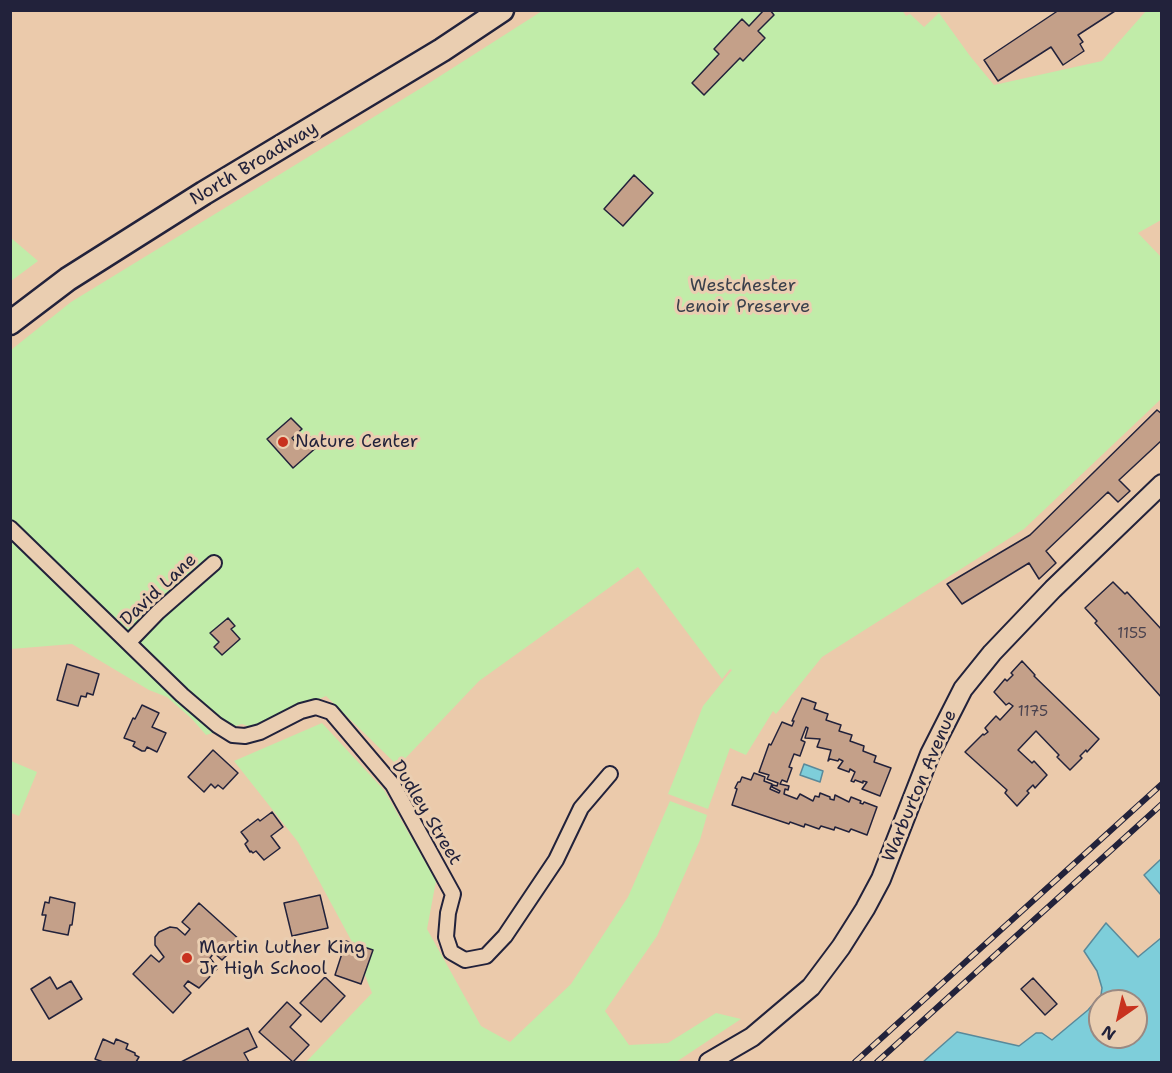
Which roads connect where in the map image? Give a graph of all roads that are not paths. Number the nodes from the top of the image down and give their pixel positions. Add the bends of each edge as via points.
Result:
1 (502, 10) edge
2 (10, 323) edge
3 (1161, 484) edge
4 (10, 528) edge
5 (214, 563) dead end
6 (129, 642) junction
7 (610, 774) dead end
8 (709, 1062) edge

1 - 2 main road, North Broadway via 78,273
3 - 8 street, Warburton Avenue via 1047,596 963,689 944,722 870,899 841,948 811,987 752,1037
4 - 6 street, Dudley Street
5 - 6 street, David Lane
6 - 7 street, Dudley Street via 182,695 237,737 260,732 316,707 331,712 393,785 453,894 446,937 451,952 465,960 486,957 505,936 556,860 581,808

